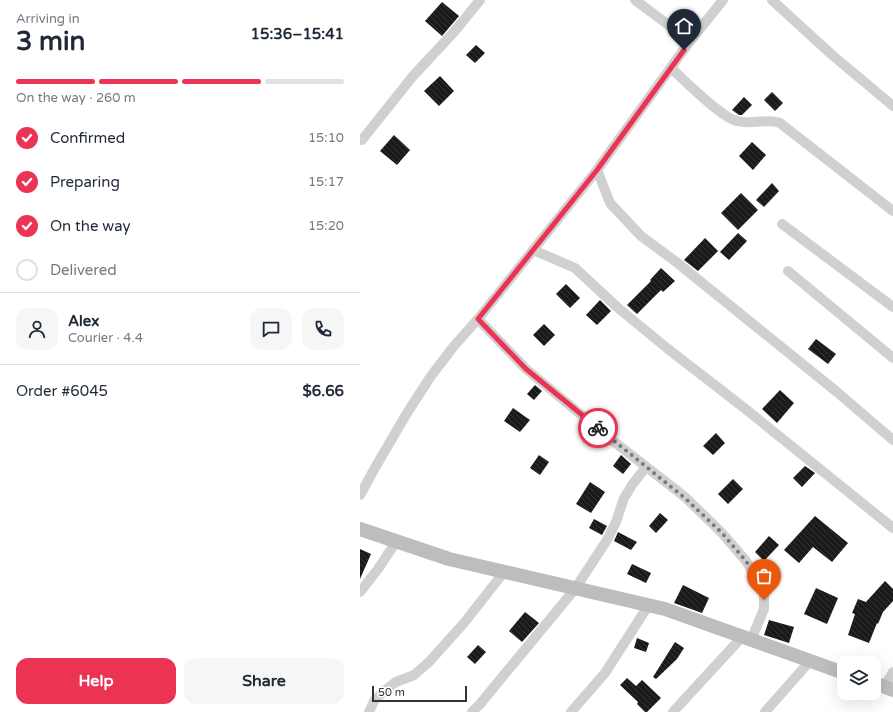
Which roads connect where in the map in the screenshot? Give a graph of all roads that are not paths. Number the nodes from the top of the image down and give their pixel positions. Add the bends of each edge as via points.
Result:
1 (480, 0) edge
2 (635, 0) edge
3 (723, 0) edge
4 (772, 0) edge
5 (690, 41) junction
6 (671, 68) junction
7 (893, 106) edge
8 (362, 140) dead end
9 (597, 170) junction
10 (893, 212) edge
11 (782, 224) dead end
12 (533, 250) junction
13 (788, 271) dead end
14 (893, 307) edge
15 (478, 319) junction
16 (893, 358) edge
17 (893, 440) edge
18 (646, 467) junction
19 (360, 495) edge
20 (893, 528) edge
21 (360, 529) edge
22 (396, 542) junction
23 (504, 572) junction
24 (575, 589) junction
25 (360, 592) edge
26 (648, 606) junction
27 (747, 638) junction
28 (810, 661) junction
29 (837, 671) edge
30 (893, 672) edge
31 (884, 686) edge
32 (369, 712) edge
33 (472, 712) edge
34 (571, 712) edge
35 (673, 712) edge
36 (765, 712) edge

1 - 8 street via 413,76
2 - 5 street
3 - 5 street
4 - 7 street
5 - 6 street
6 - 9 street
6 - 10 street via 725,115 736,121 780,123
9 - 12 street
9 - 17 street via 610,203 642,236
11 - 14 street
12 - 15 street
12 - 20 street via 575,268 662,344
13 - 16 street
15 - 18 street via 526,369
15 - 19 street via 423,388
18 - 24 street via 624,498 607,540
18 - 27 street via 685,498 722,533 746,561 764,591 764,609
21 - 22 street
22 - 23 street via 449,559
22 - 25 street
23 - 24 street
23 - 32 street via 429,662 383,692 374,701
24 - 26 street
24 - 33 street
26 - 27 street via 665,609
26 - 34 street via 605,673
27 - 28 street
27 - 35 street
28 - 29 street
28 - 36 street
30 - 31 street

